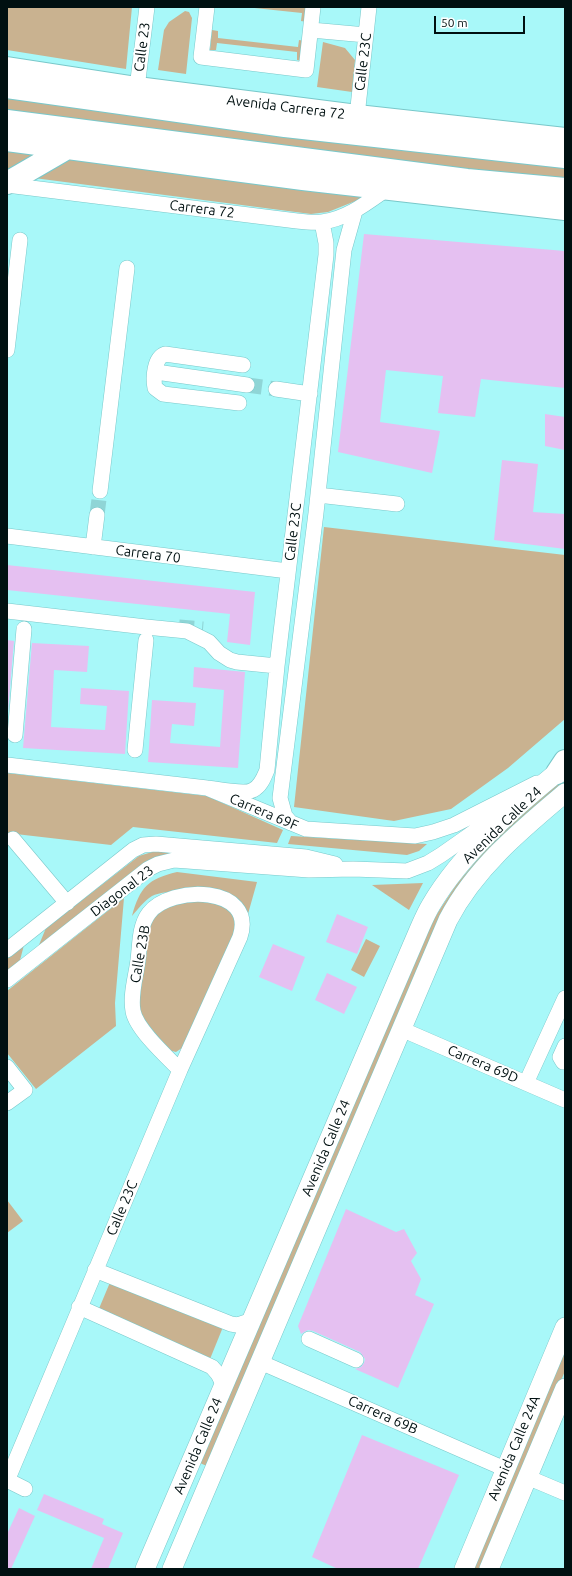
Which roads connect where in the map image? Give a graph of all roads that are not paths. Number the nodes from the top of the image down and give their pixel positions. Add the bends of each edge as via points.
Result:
1 (147, 7) edge
2 (206, 7) edge
3 (314, 7) edge
4 (369, 7) edge
5 (311, 30) junction
6 (366, 35) junction
7 (7, 68) edge
8 (7, 87) edge
9 (137, 88) junction
10 (357, 116) junction
11 (7, 121) edge
12 (7, 140) edge
13 (564, 143) edge
14 (69, 147) junction
15 (242, 151) junction
16 (212, 166) junction
17 (7, 184) edge
18 (388, 188) junction
19 (565, 189) edge
20 (565, 209) edge
21 (355, 211) junction
22 (322, 222) junction
23 (20, 240) dead end
24 (127, 268) dead end
25 (7, 350) edge
26 (243, 365) dead end
27 (156, 372) junction
28 (247, 385) tunnel mouth
29 (276, 388) tunnel mouth
30 (310, 394) junction
31 (239, 403) dead end
32 (100, 491) tunnel mouth
33 (318, 495) junction
34 (397, 504) dead end
35 (97, 515) tunnel mouth
36 (7, 536) edge
37 (93, 547) junction
38 (288, 571) junction
39 (7, 611) edge
40 (24, 629) dead end
41 (203, 629) tunnel mouth
42 (146, 640) dead end
43 (230, 660) junction
44 (277, 666) junction
45 (15, 735) dead end
46 (135, 750) dead end
47 (7, 765) edge
48 (562, 767) edge
49 (207, 788) junction
50 (565, 793) edge
51 (291, 823) junction
52 (13, 839) dead end
53 (353, 869) junction
54 (66, 903) junction
55 (162, 903) joint
56 (42, 922) junction
57 (7, 950) edge
58 (22, 968) junction
59 (7, 980) edge
60 (565, 998) edge
61 (401, 1029) junction
62 (565, 1046) edge
63 (565, 1062) edge
64 (7, 1067) edge
65 (180, 1070) junction
66 (526, 1083) junction
67 (565, 1100) edge
68 (7, 1103) edge
69 (95, 1270) junction
70 (79, 1306) junction
71 (252, 1320) junction
72 (565, 1327) edge
73 (308, 1340) dead end
74 (356, 1360) dead end
75 (260, 1362) junction
76 (224, 1386) junction
77 (565, 1388) edge
78 (505, 1469) junction
79 (527, 1477) junction
80 (7, 1480) edge
81 (25, 1488) dead end
82 (565, 1493) edge
83 (204, 1494) junction
84 (153, 1551) junction
85 (146, 1569) edge
86 (172, 1569) edge
87 (464, 1569) edge
88 (489, 1569) edge

1 - 9 street, Calle 23
2 - 5 street via 201,57 306,70
3 - 5 street
4 - 6 street, Calle 23C
5 - 6 street
6 - 10 street, Calle 23C
7 - 9 highway, Avenida Carrera 72
8 - 13 highway, Avenida Carrera 72 via 285,126
9 - 10 highway, Avenida Carrera 72
10 - 13 highway, Avenida Carrera 72
11 - 15 highway
12 - 14 highway
14 - 16 highway
14 - 17 highway
15 - 16 highway
15 - 19 highway via 467,180
16 - 18 highway
17 - 22 street, Carrera 72 via 297,221
18 - 20 highway
18 - 21 street, Carrera 72
21 - 22 street, Carrera 72
21 - 33 street, Calle 23C via 344,250
22 - 30 street, Calle 23C via 326,255
23 - 25 street
24 - 32 street
26 - 27 street via 165,354 157,360
27 - 28 street
27 - 31 street via 156,388 163,394
29 - 30 street
30 - 38 street, Calle 23C
33 - 34 street
33 - 51 street, Calle 23C via 280,798 285,816
35 - 37 street
36 - 37 street, Carrera 70
37 - 38 street, Carrera 70
38 - 44 street, Calle 23C
39 - 43 street via 187,630 209,642
40 - 45 street
41 - 43 street via 216,639
42 - 46 street
43 - 44 street
44 - 49 street, Calle 23C via 267,770 263,780 259,786 248,792
47 - 49 street, Carrera 69F
48 - 51 street, Carrera 69F via 454,825 415,836 306,829
48 - 53 street, Diagonal 23 via 428,863 407,871
48 - 71 main road, Avenida Calle 24 via 486,837 431,905
49 - 51 street, Carrera 69F
50 - 61 main road, Avenida Calle 24 via 502,849 464,892 448,920
52 - 54 street
53 - 54 street, Diagonal 23 via 306,857 148,844 133,850
53 - 58 street, Diagonal 23 via 309,870 174,860 158,864 148,869
54 - 56 street, Diagonal 23
55 - 65 street, Calle 23B via 150,912 143,923 133,993 133,1012 138,1025
55 - 65 street, Calle 23C via 190,894 223,898 231,902 241,914 243,929
56 - 57 street, Diagonal 23
56 - 58 street
58 - 59 street, Diagonal 23
60 - 66 street
61 - 66 street, Carrera 69D
61 - 75 main road, Avenida Calle 24
62 - 63 street via 560,1057
64 - 68 street via 24,1090
65 - 69 street, Calle 23C
66 - 67 street, Carrera 69D
69 - 70 street, Calle 23C
69 - 71 street via 231,1324 237,1325
70 - 76 street via 212,1367
70 - 80 street, Calle 23C
71 - 76 main road, Avenida Calle 24
72 - 78 main road, Avenida Calle 24A
73 - 74 street
75 - 78 street, Carrera 69B
75 - 83 main road, Avenida Calle 24
76 - 84 main road, Avenida Calle 24
77 - 79 main road, Avenida Calle 24A
78 - 87 main road, Avenida Calle 24A
79 - 82 street
79 - 88 main road, Avenida Calle 24A
80 - 81 street
83 - 84 main road
83 - 86 main road, Avenida Calle 24
84 - 85 main road, Avenida Calle 24

